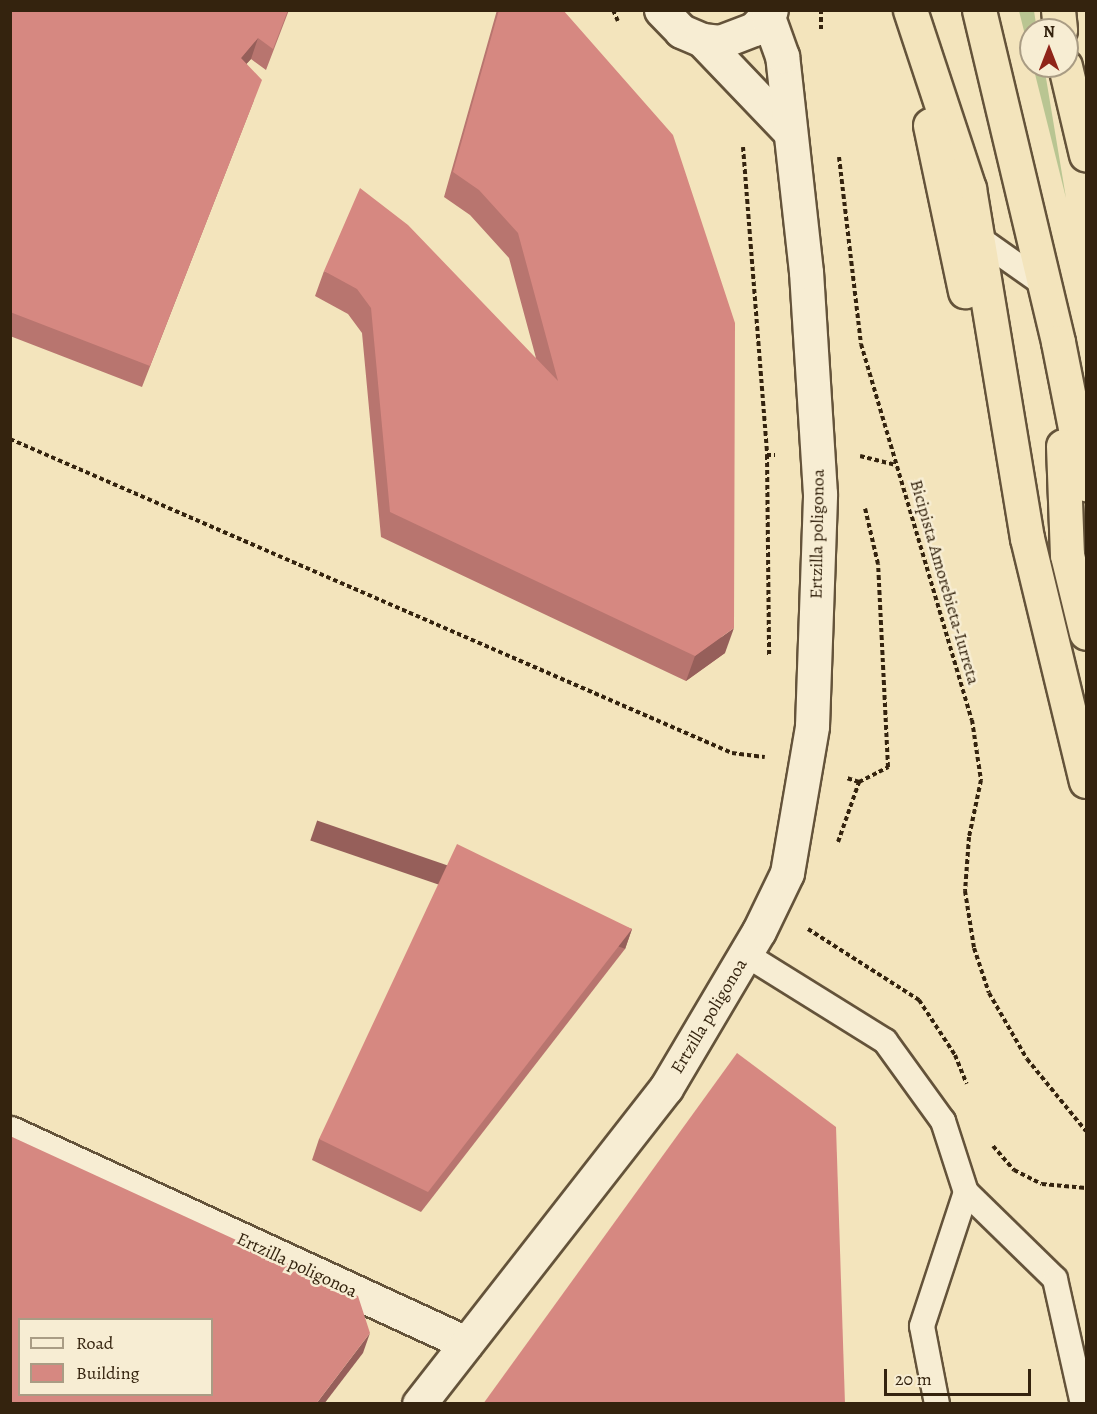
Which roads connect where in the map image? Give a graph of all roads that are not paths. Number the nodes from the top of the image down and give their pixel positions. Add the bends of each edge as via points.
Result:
1 (662, 10) edge
2 (978, 10) edge
3 (911, 13) edge
4 (770, 14) edge
5 (702, 40) junction
6 (1068, 78) edge
7 (788, 130) junction
8 (1086, 155) edge
9 (949, 217) junction
10 (977, 238) junction
11 (1045, 285) junction
12 (1058, 342) junction
13 (999, 373) junction
14 (1086, 411) edge
15 (1086, 484) edge
16 (1086, 633) edge
17 (1086, 781) edge
18 (746, 954) junction
19 (10, 1133) edge
20 (966, 1192) junction
21 (466, 1344) junction
22 (419, 1404) edge
23 (937, 1404) edge
24 (1083, 1404) edge

1 - 5 street via 681,31
2 - 11 highway
3 - 9 highway
3 - 10 highway via 969,188
4 - 5 street via 738,38
4 - 7 street, Ertzilla poligonoa via 783,56
5 - 7 street
6 - 8 highway
7 - 18 street, Ertzilla poligonoa via 806,272 820,494 812,726 787,873
9 - 10 lane
9 - 13 highway via 975,340
10 - 11 lane
10 - 13 highway
11 - 12 highway
12 - 14 highway
12 - 15 highway
12 - 16 highway via 1067,555
13 - 17 highway via 1027,538
18 - 20 lane via 885,1041 943,1122
18 - 21 street, Ertzilla poligonoa via 666,1088
19 - 21 street, Ertzilla poligonoa
20 - 23 lane via 922,1326
20 - 24 lane via 1055,1279
21 - 22 street

